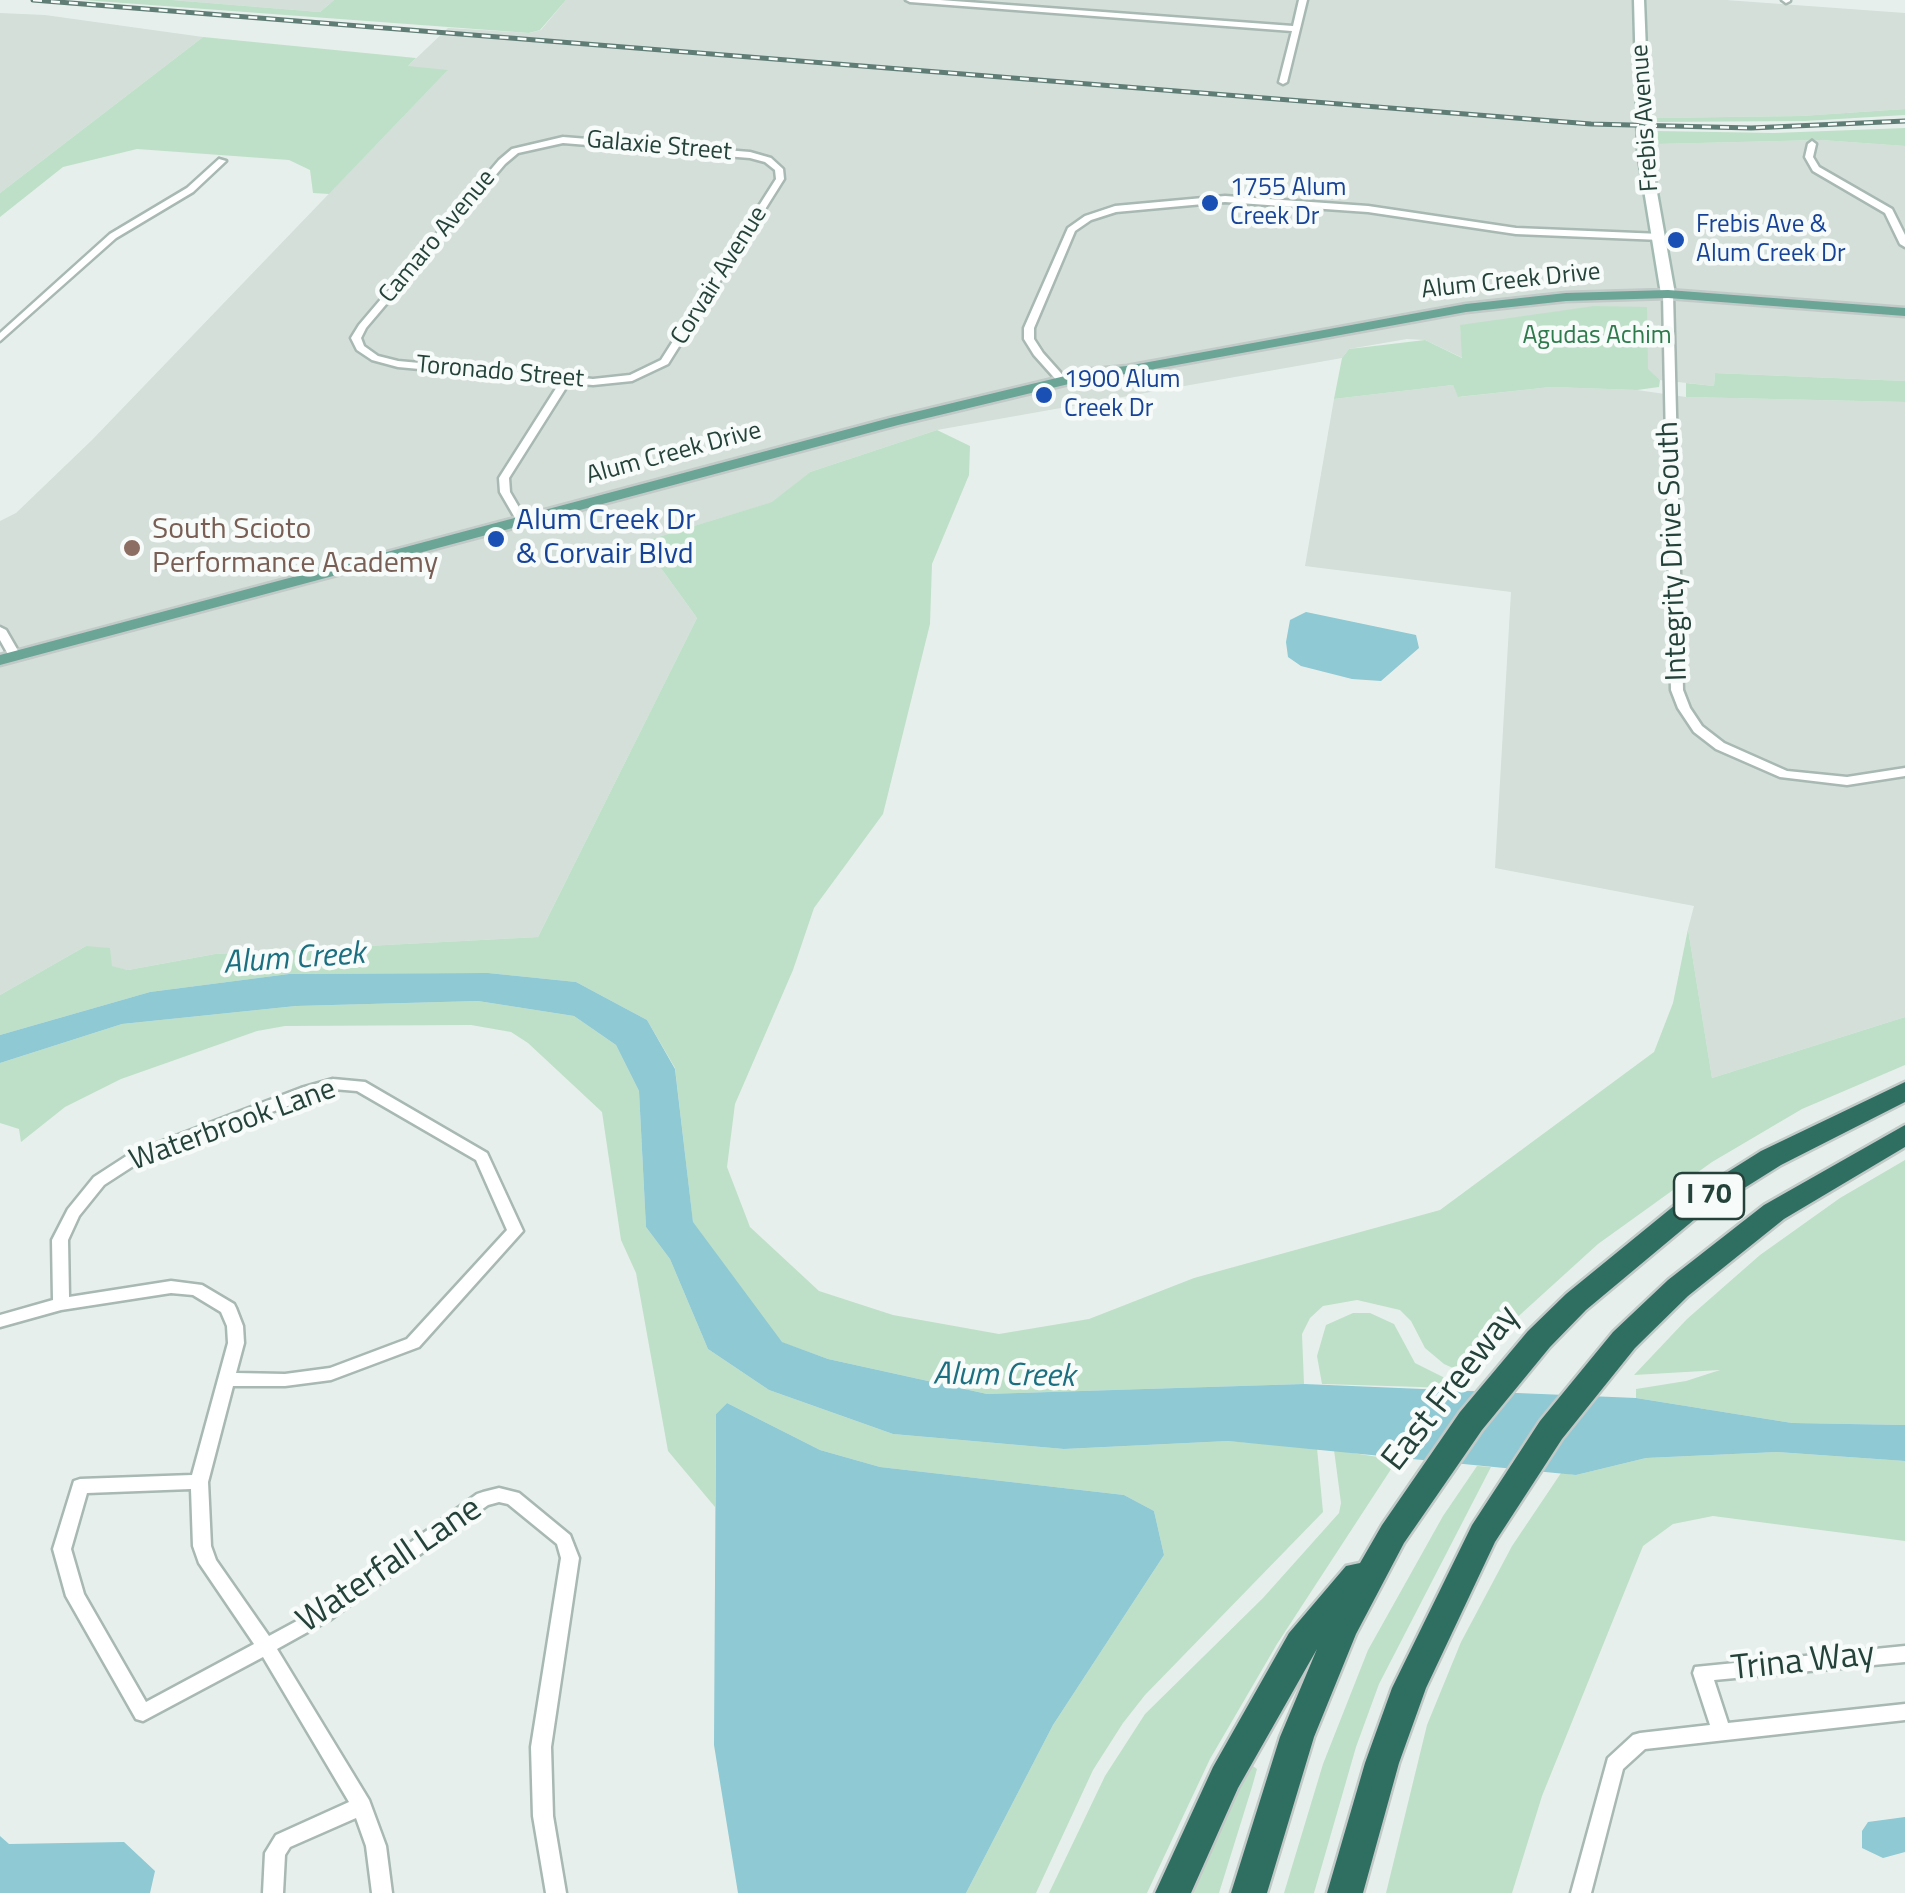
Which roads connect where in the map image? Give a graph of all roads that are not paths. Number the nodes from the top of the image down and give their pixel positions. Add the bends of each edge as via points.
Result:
1 (910, 0) edge
2 (1304, 0) edge
3 (1639, 0) edge
4 (1296, 28) junction
5 (1283, 82) dead end
6 (539, 143) joint
7 (1812, 144) dead end
8 (222, 160) dead end
9 (777, 166) joint
10 (1660, 238) junction
11 (1905, 244) edge
12 (1668, 294) junction
13 (1905, 312) edge
14 (0, 338) edge
15 (360, 348) joint
16 (643, 375) joint
17 (566, 380) junction
18 (1068, 380) junction
19 (522, 521) junction
20 (0, 630) edge
21 (8, 658) edge
22 (1905, 772) edge
23 (1905, 1091) edge
24 (1905, 1134) edge
25 (61, 1304) junction
26 (0, 1321) edge
27 (226, 1380) junction
28 (200, 1482) junction
29 (1393, 1534) junction
30 (267, 1648) junction
31 (1905, 1654) edge
32 (1905, 1712) edge
33 (1722, 1732) junction
34 (362, 1806) junction
35 (273, 1893) edge
36 (382, 1893) edge
37 (556, 1893) edge
38 (1173, 1893) edge
39 (1248, 1893) edge
40 (1346, 1893) edge
41 (1581, 1893) edge

1 - 4 street
2 - 4 street
3 - 10 main road, Frebis Avenue via 1644,153
4 - 5 street
6 - 9 street, Galaxie Street via 738,154
6 - 15 street, Camaro Avenue via 502,162 362,327
7 - 11 street via 1816,168 1889,210
8 - 14 street via 190,190 113,236
9 - 16 street, Corvair Avenue via 780,179 670,358
10 - 12 main road, Frebis Avenue
10 - 18 street via 1516,231 1368,209 1236,199 1115,209 1071,230 1029,328 1039,356
12 - 13 main road, Alum Creek Drive
12 - 18 main road, Alum Creek Drive via 1481,306
12 - 22 street, Integrity Drive South via 1677,690 1698,729 1761,767 1820,780
15 - 17 street, Toronado Street via 398,364
16 - 17 street, Toronado Street
17 - 19 street via 504,478
18 - 19 main road, Alum Creek Drive
19 - 21 main road, Alum Creek Drive
20 - 21 street
23 - 29 highway, East Freeway / I 70 via 1770,1158 1684,1212 1614,1268 1540,1339 1471,1421
24 - 40 highway, I 70 via 1734,1241 1624,1340 1551,1430 1483,1534 1409,1688
25 - 26 street
25 - 27 street via 171,1287 216,1298 235,1326
25 - 27 street, Waterbrook Lane via 60,1240 99,1182 151,1151 306,1092 360,1086 482,1157 514,1231 413,1343 332,1374
27 - 28 street
28 - 30 street via 208,1563
28 - 30 street via 80,1486 62,1550 75,1596 143,1713
29 - 38 highway via 1302,1643 1224,1778
29 - 39 highway, East Freeway / I 70 via 1341,1630 1297,1737
30 - 34 street
30 - 37 street, Waterfall Lane via 484,1499 499,1495 524,1506 564,1540 570,1558 541,1748 543,1816
31 - 33 street, Trina Way via 1702,1673
32 - 33 street
33 - 41 street via 1640,1741 1615,1764
34 - 35 street via 283,1841 275,1853
34 - 36 street

